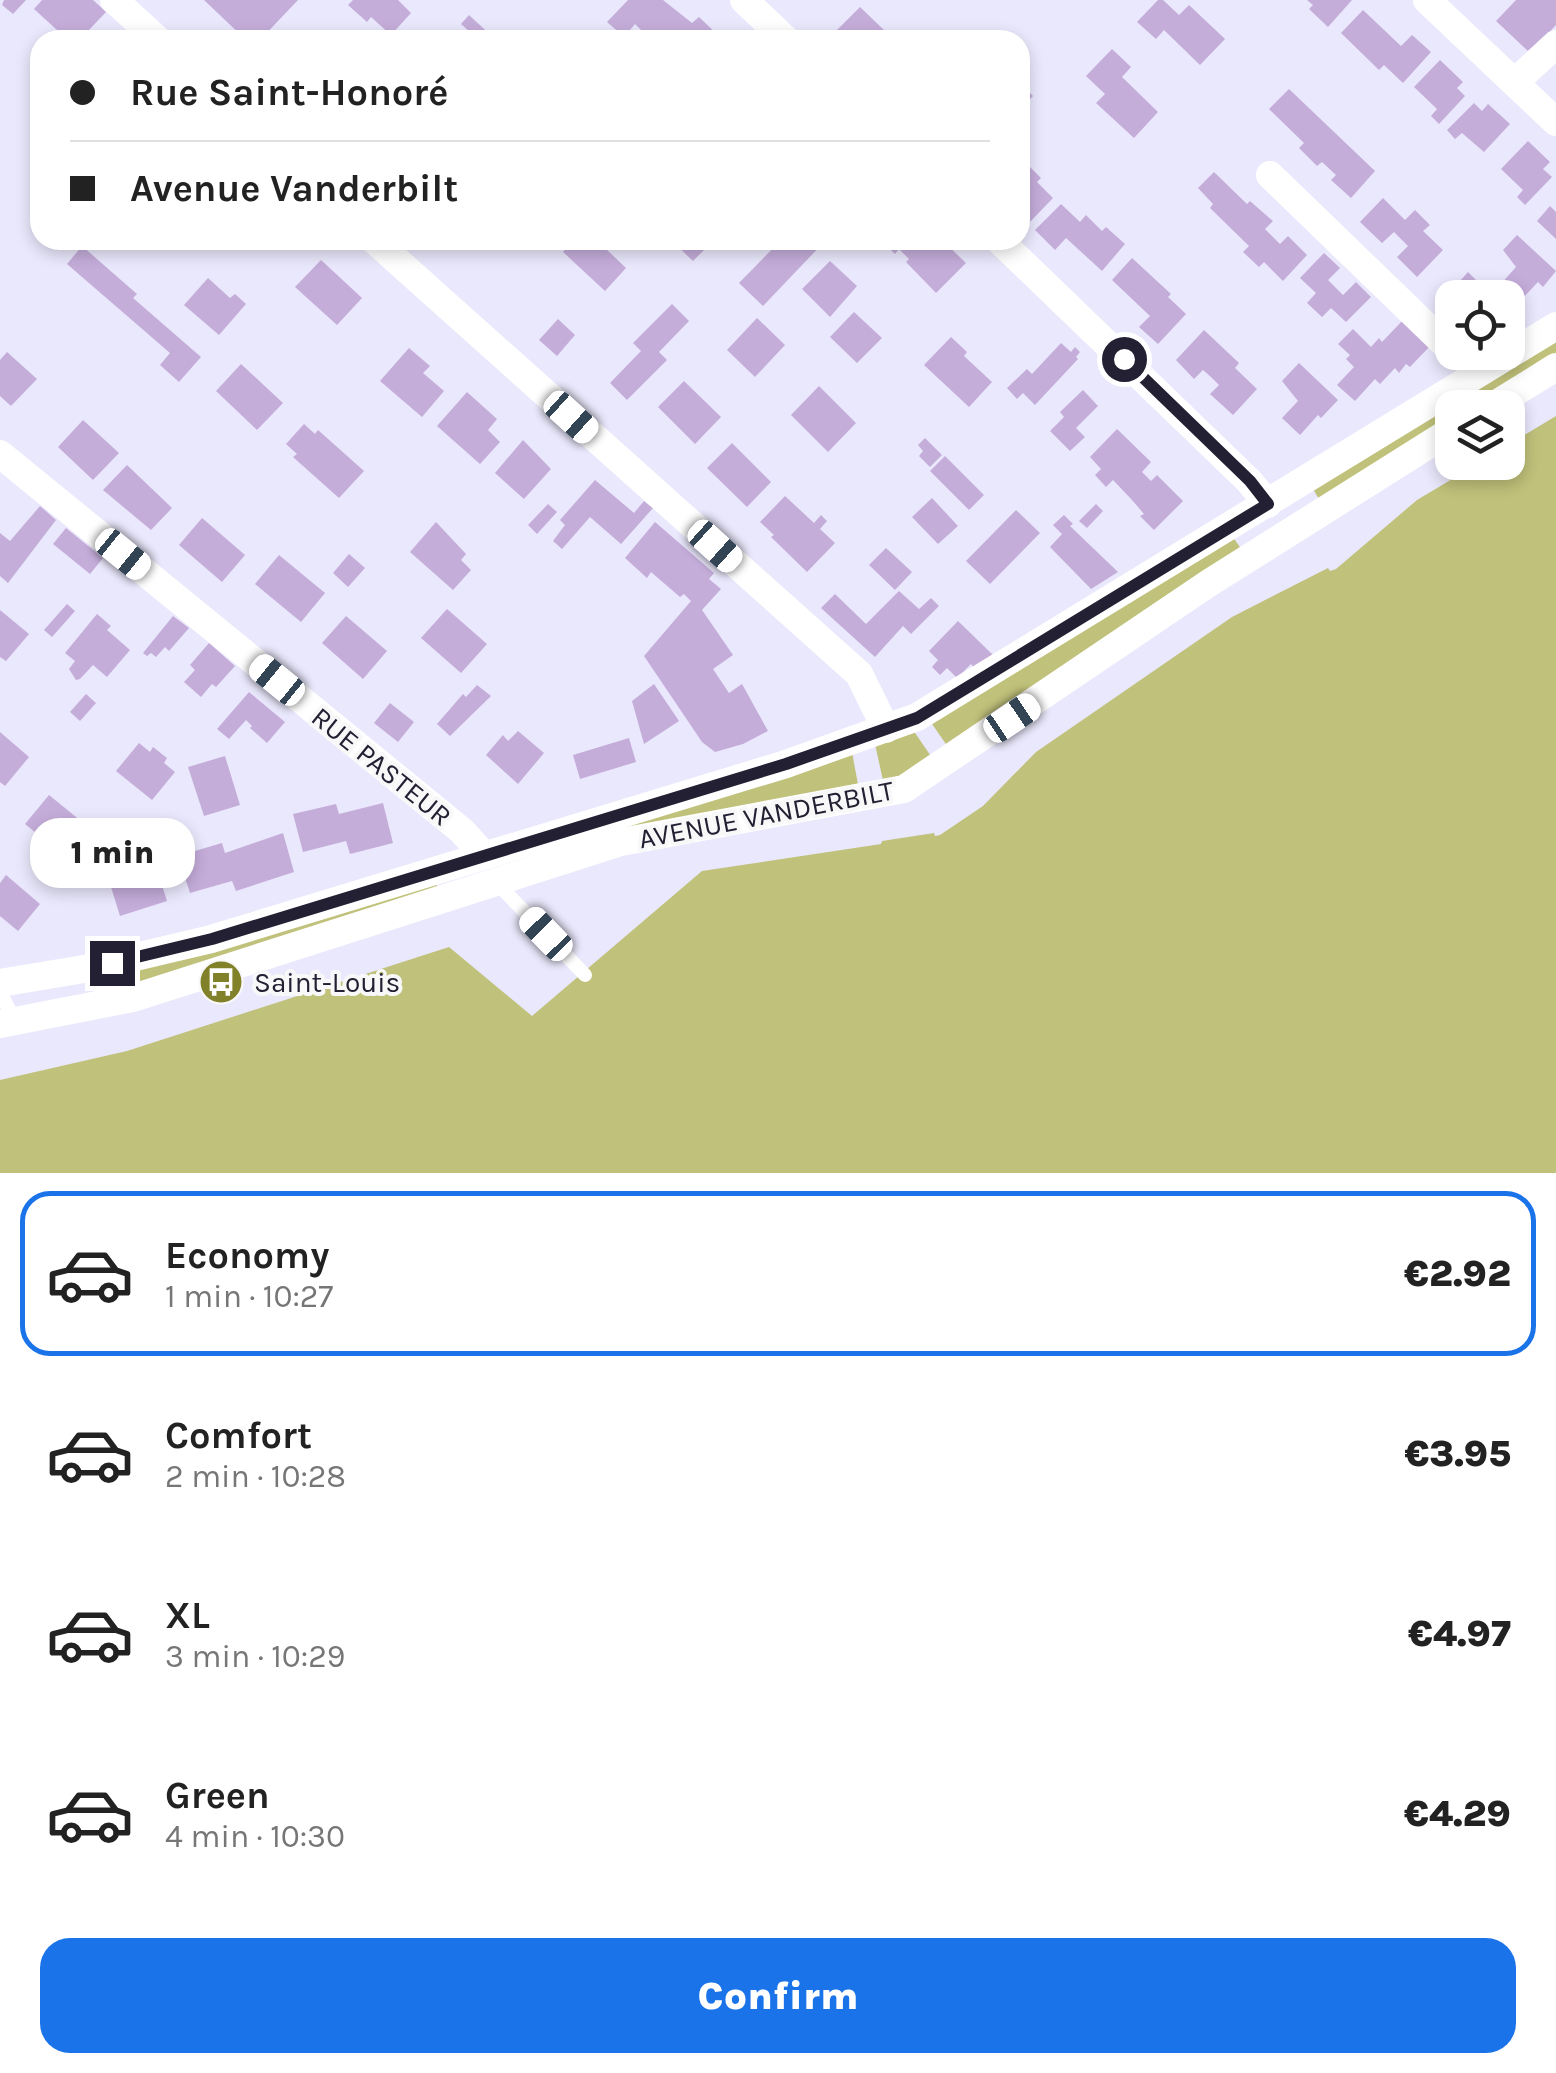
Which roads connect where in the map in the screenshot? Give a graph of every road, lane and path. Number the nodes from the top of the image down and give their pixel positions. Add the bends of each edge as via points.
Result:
1 (114, 0) edge
2 (744, 0) edge
3 (1426, 0) edge
4 (147, 30) edge
5 (776, 30) edge
6 (1556, 44) edge
7 (1515, 82) junction
8 (1556, 122) edge
9 (1270, 175) dead end
10 (385, 250) edge
11 (1009, 250) edge
12 (1556, 326) edge
13 (1435, 334) edge
14 (1556, 366) edge
15 (1473, 370) edge
16 (1477, 374) junction
17 (1518, 390) edge
18 (1435, 441) edge
19 (0, 454) edge
20 (1268, 504) junction
21 (1286, 533) junction
22 (886, 729) junction
23 (482, 854) junction
24 (495, 882) junction
25 (585, 975) dead end
26 (0, 984) edge
27 (0, 992) edge
28 (7, 1022) edge

1 - 4 street
2 - 5 street
3 - 7 street
6 - 7 street
7 - 8 street
9 - 13 street
10 - 22 street via 859,674
11 - 20 street
12 - 16 street, AVENUE VANDERBILT
14 - 17 street
15 - 16 street
16 - 20 street, AVENUE VANDERBILT
18 - 21 street, AVENUE VANDERBILT
19 - 23 street, RUE PASTEUR
20 - 21 lane
20 - 22 street, AVENUE VANDERBILT via 917,718
21 - 24 street, AVENUE VANDERBILT via 904,789 638,838
22 - 23 street, AVENUE VANDERBILT
23 - 24 lane
23 - 26 street, AVENUE VANDERBILT via 212,939
24 - 25 lane
24 - 28 street, AVENUE VANDERBILT via 133,998
27 - 28 lane

